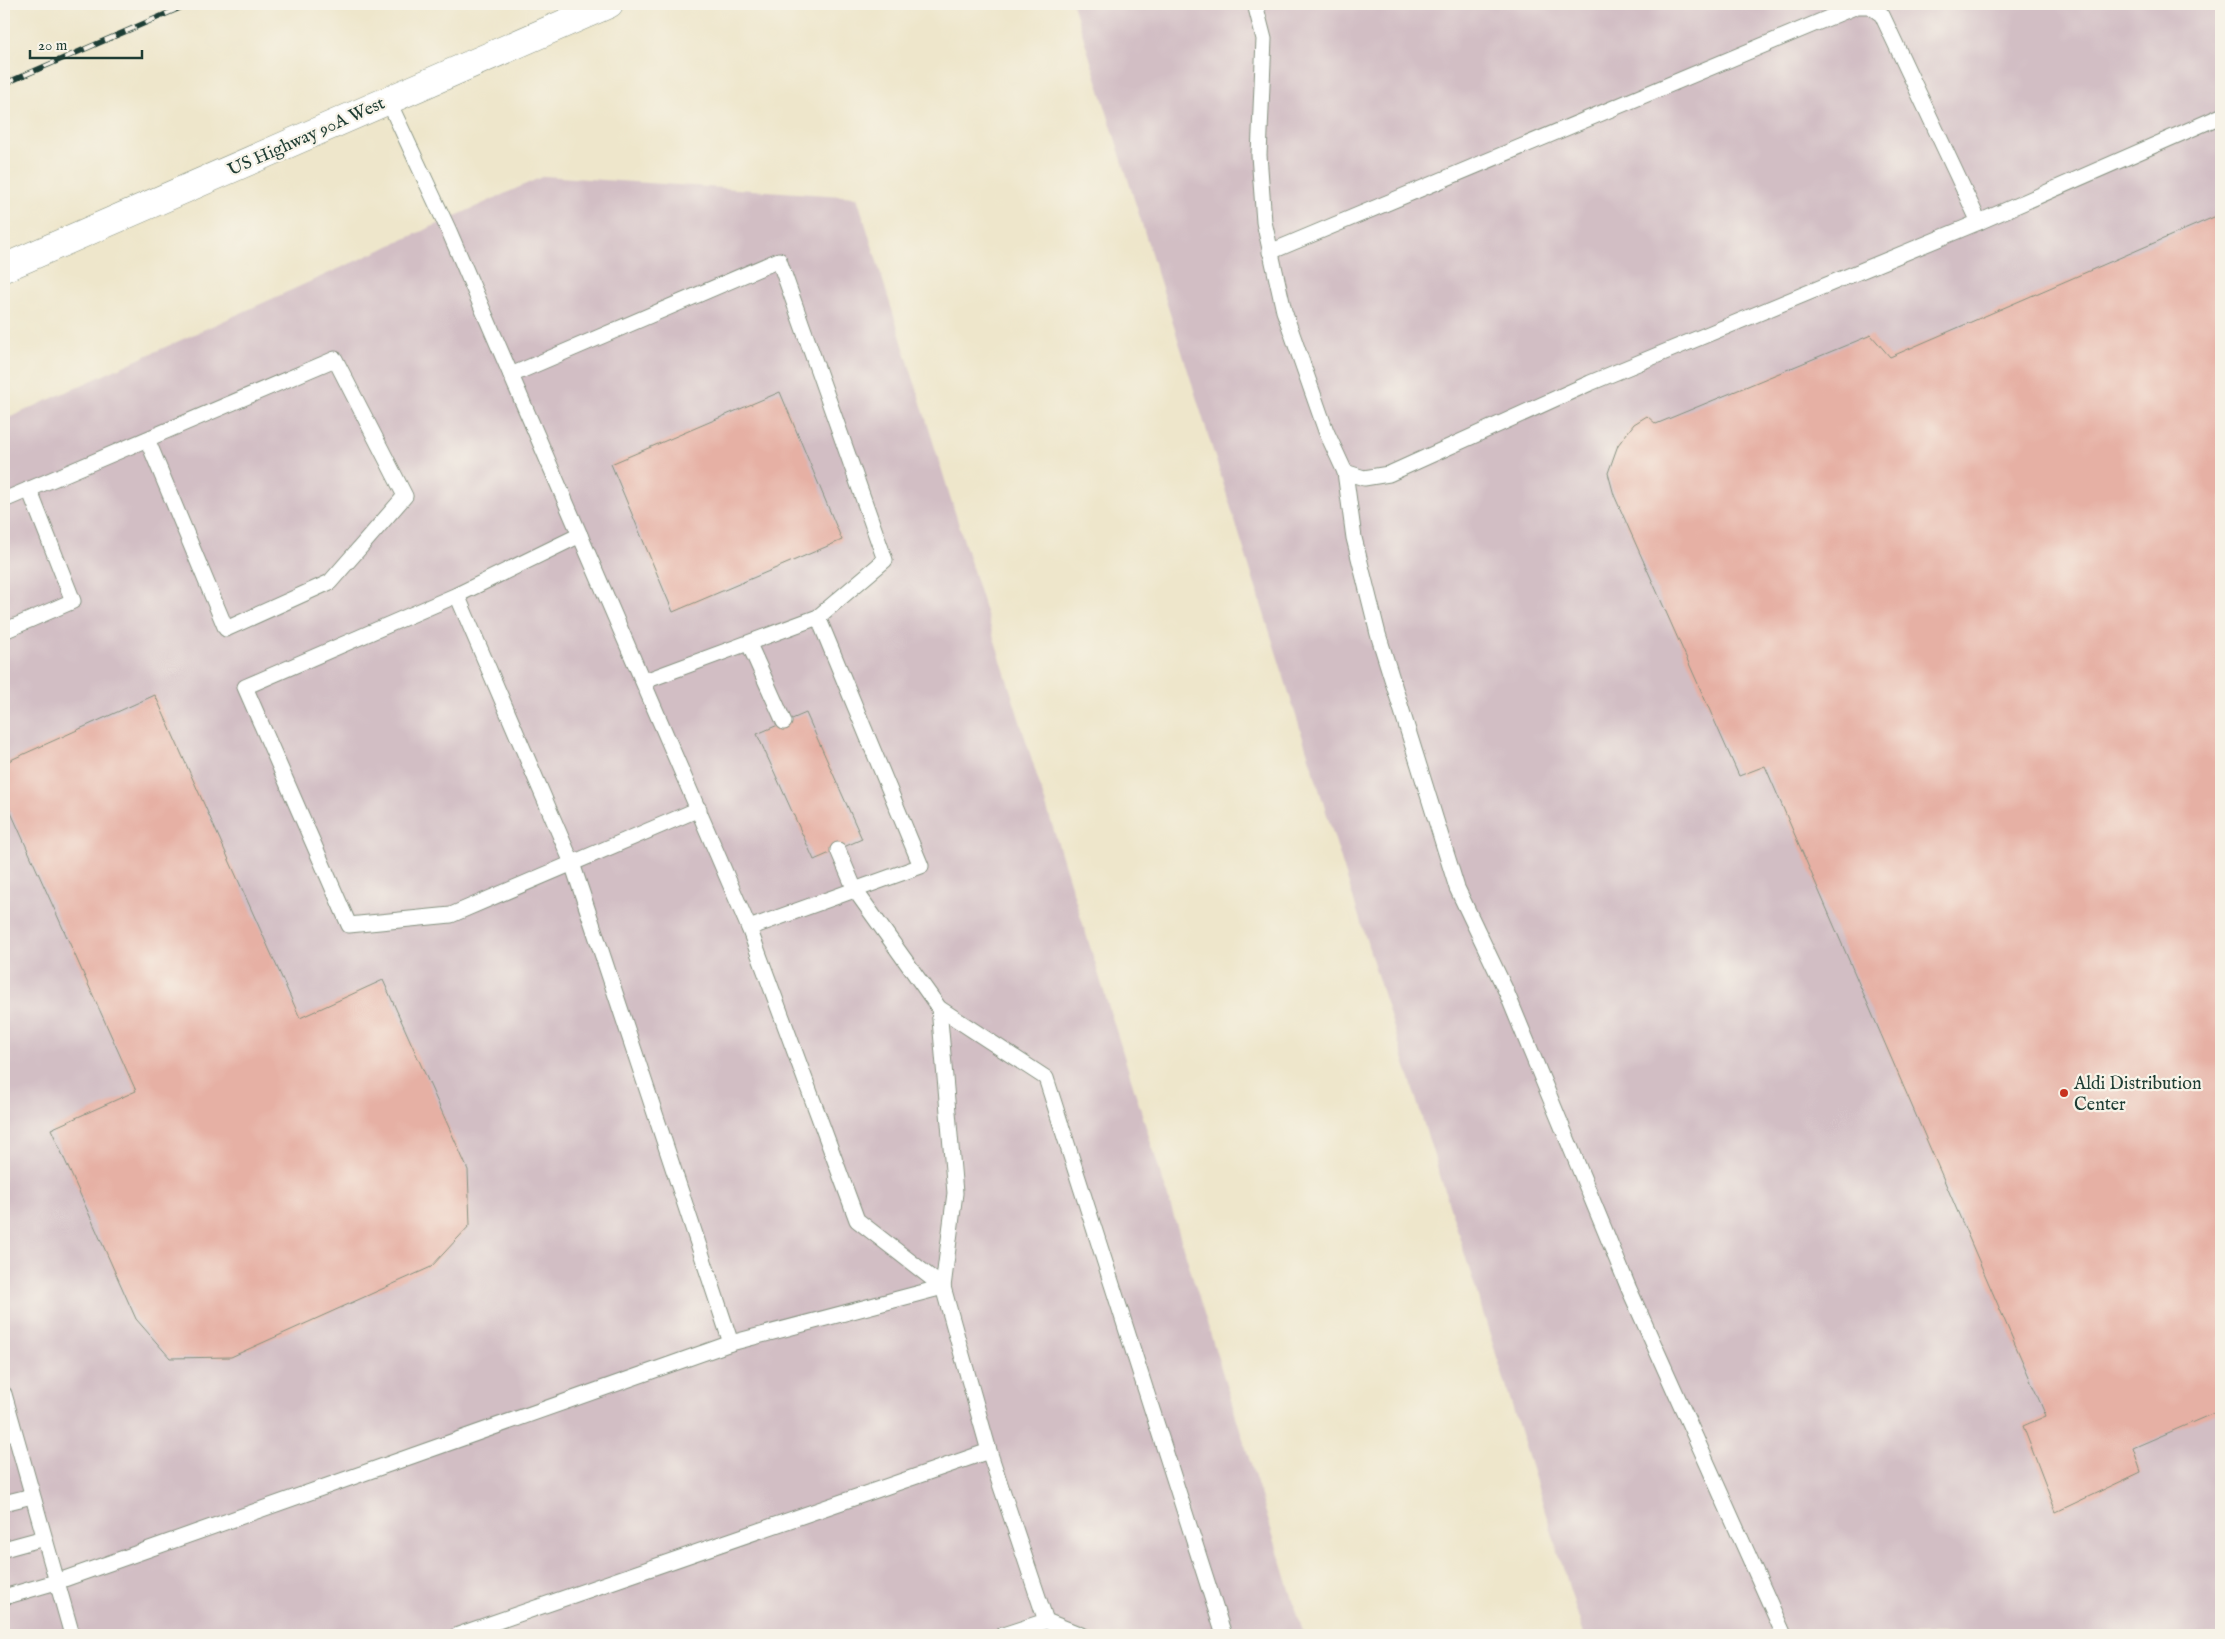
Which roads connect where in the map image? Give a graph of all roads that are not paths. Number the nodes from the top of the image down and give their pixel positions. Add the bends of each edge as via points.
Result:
1 (609, 4) edge
2 (1255, 4) edge
3 (388, 100) junction
4 (2221, 116) edge
5 (1979, 222) junction
6 (1270, 252) junction
7 (4, 268) edge
8 (511, 374) junction
9 (147, 439) junction
10 (1345, 472) junction
11 (29, 489) junction
12 (4, 500) edge
13 (580, 535) junction
14 (457, 595) junction
15 (818, 617) junction
16 (4, 631) edge
17 (749, 644) junction
18 (645, 681) junction
19 (784, 722) dead end
20 (699, 809) junction
21 (838, 850) dead end
22 (572, 863) junction
23 (855, 890) junction
24 (750, 928) junction
25 (939, 1008) junction
26 (944, 1287) junction
27 (731, 1343) junction
28 (4, 1394) edge
29 (989, 1451) junction
30 (32, 1496) junction
31 (4, 1503) edge
32 (44, 1538) junction
33 (4, 1549) edge
34 (56, 1582) junction
35 (4, 1598) edge
36 (1046, 1621) junction
37 (72, 1635) edge
38 (458, 1635) edge
39 (1003, 1635) edge
40 (1081, 1635) edge
41 (1224, 1635) edge
42 (1784, 1635) edge

1 - 3 main road, US Highway 90A West
2 - 6 lane via 1264,40 1259,156 1264,222
3 - 7 main road, US Highway 90A West
3 - 8 lane
4 - 5 lane
5 - 6 lane via 1882,15 1870,6 1857,6
5 - 10 lane via 1590,383 1389,474 1364,478
6 - 10 lane via 1284,311 1326,432
8 - 13 lane
8 - 15 lane via 779,260 885,560
9 - 9 lane via 335,359 405,496 330,582 226,628
9 - 11 lane
10 - 42 lane via 1354,538 1378,634 1457,888 1506,991 1629,1289
11 - 12 lane
11 - 16 lane via 74,601
13 - 14 lane
13 - 18 lane
14 - 22 lane
14 - 22 lane via 245,687 350,925 451,915
15 - 17 lane
15 - 23 lane via 921,866
17 - 18 lane
17 - 19 lane
18 - 20 lane
20 - 22 lane
20 - 24 lane
21 - 23 lane
22 - 27 lane
23 - 24 lane
23 - 25 lane
24 - 26 lane via 857,1220
25 - 26 lane via 955,1193
25 - 41 lane via 1046,1078
26 - 27 lane
26 - 29 lane
27 - 34 lane
28 - 30 lane
29 - 36 lane
29 - 38 lane
30 - 31 lane
30 - 32 lane
32 - 33 lane
32 - 34 lane
34 - 35 lane
34 - 37 lane
36 - 39 lane
36 - 40 lane

